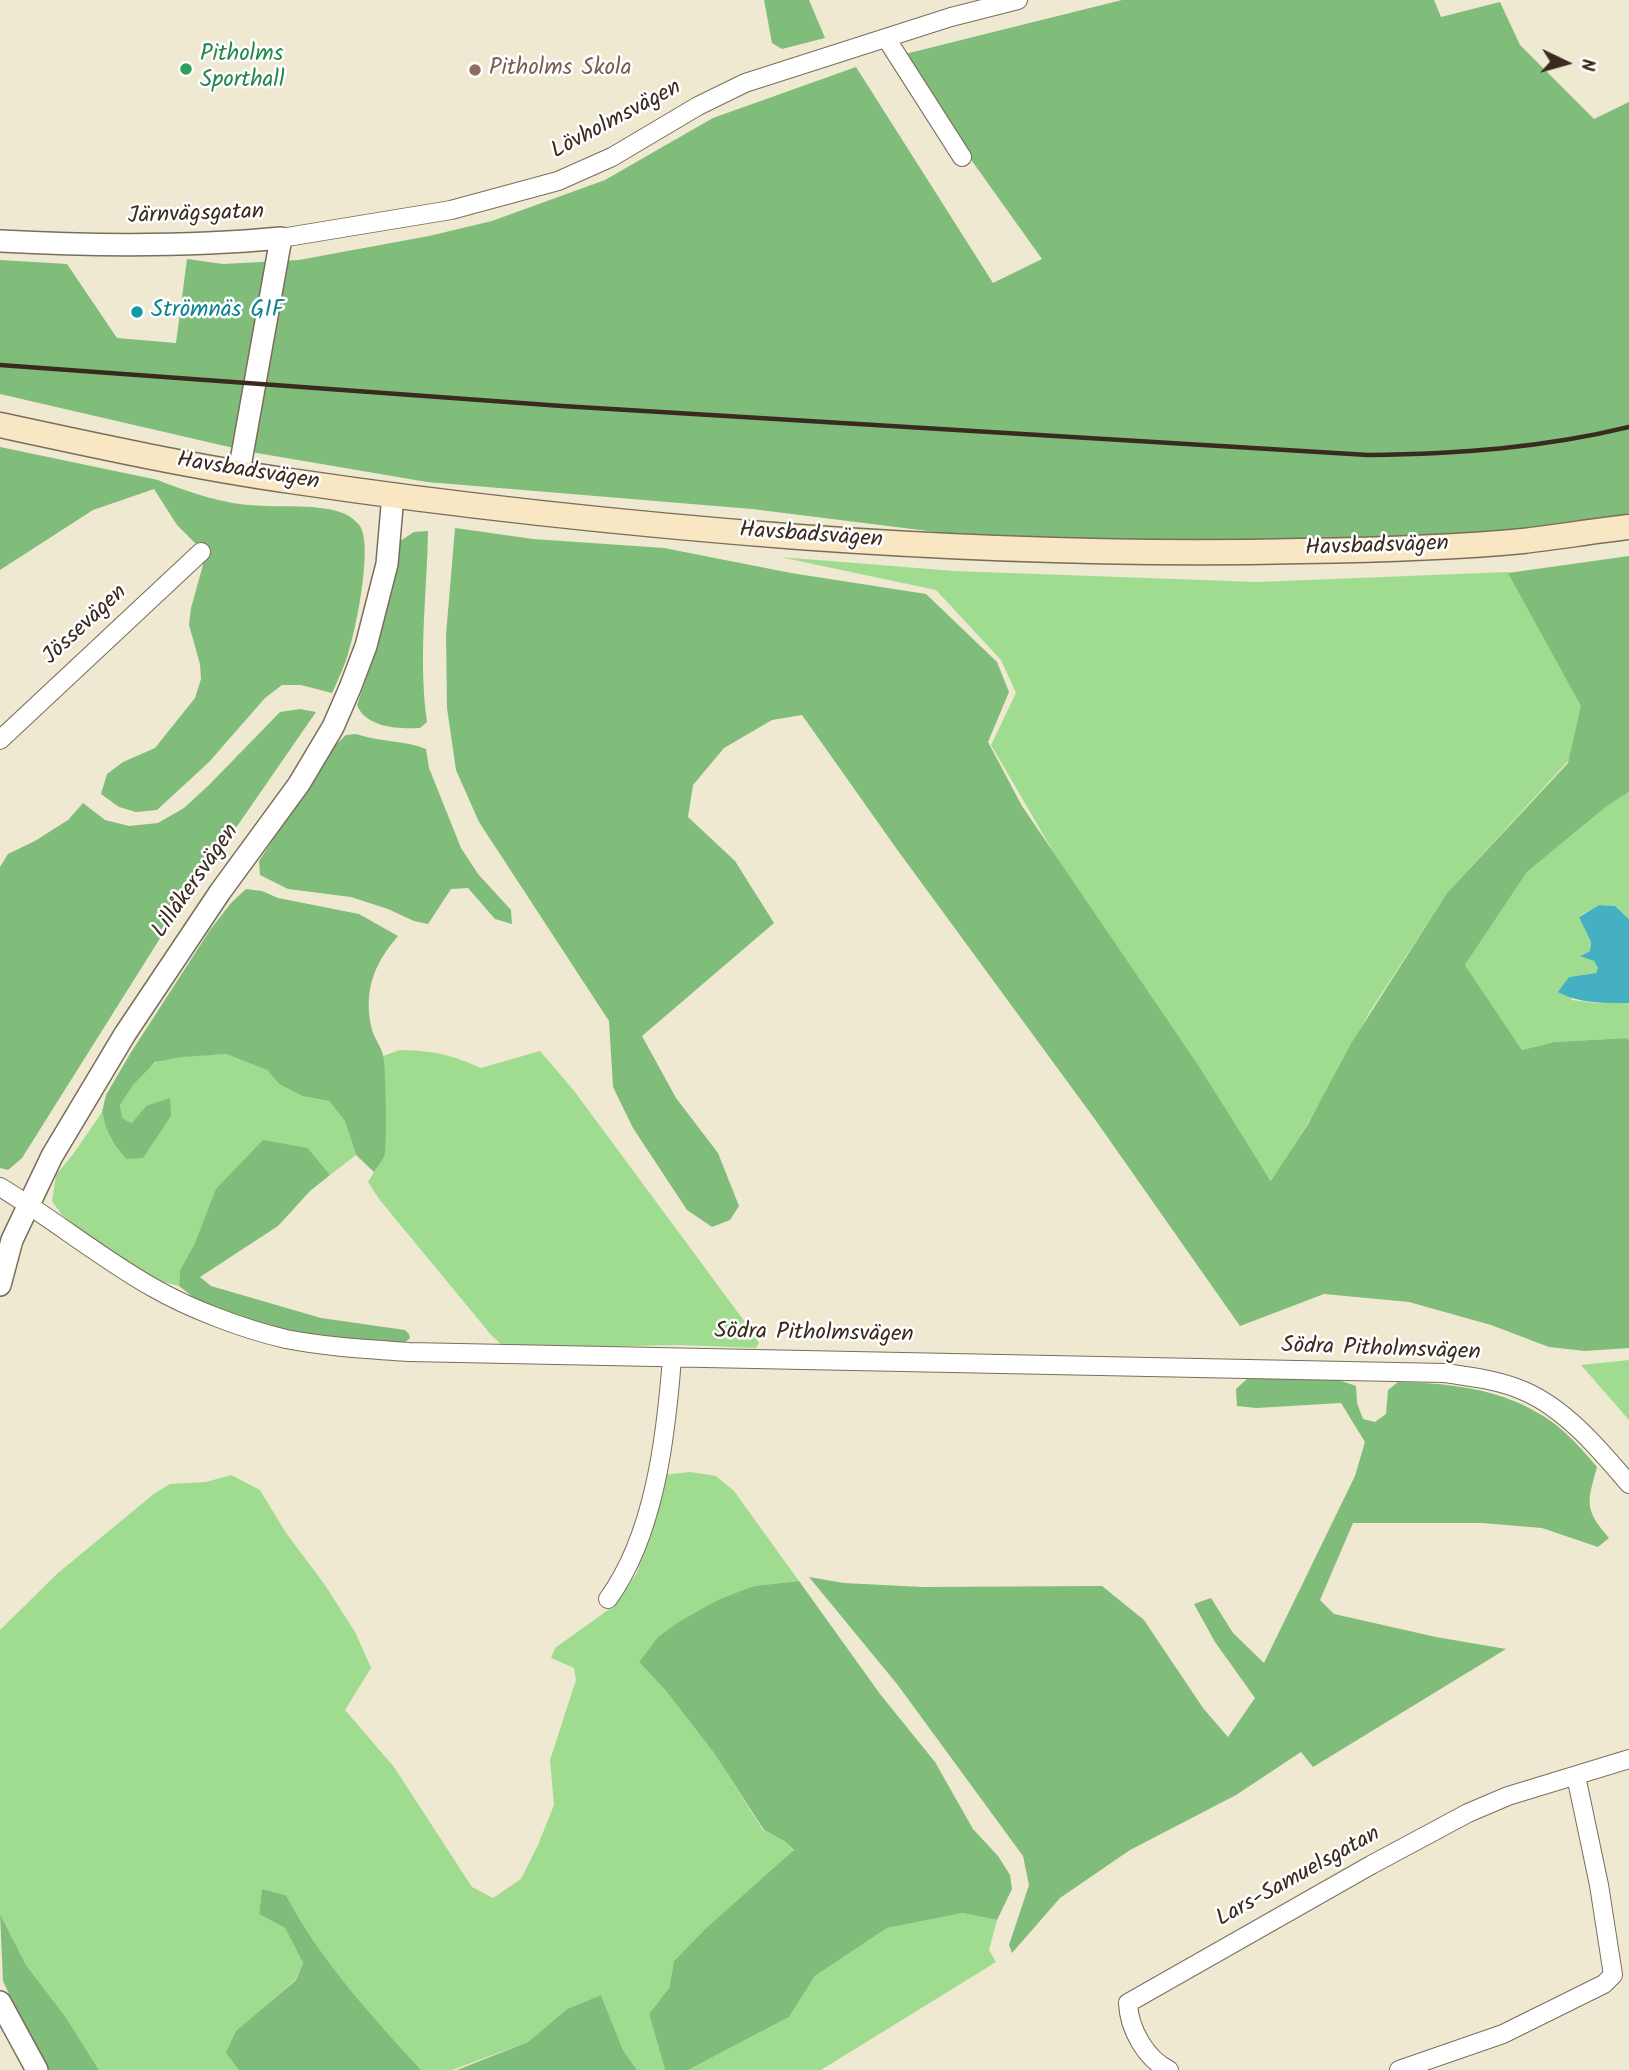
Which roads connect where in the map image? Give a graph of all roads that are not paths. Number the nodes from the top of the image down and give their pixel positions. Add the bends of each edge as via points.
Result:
1 (1018, 0) edge
2 (886, 38) junction
3 (962, 157) dead end
4 (281, 238) junction
5 (0, 240) edge
6 (0, 425) edge
7 (239, 472) junction
8 (393, 495) junction
9 (1629, 527) edge
10 (201, 552) dead end
11 (2, 735) edge
12 (0, 1187) edge
13 (28, 1204) junction
14 (0, 1284) edge
15 (672, 1358) junction
16 (1629, 1484) edge
17 (608, 1599) dead end
18 (1629, 1759) edge
19 (1576, 1776) junction
20 (0, 2002) edge
21 (37, 2070) edge
22 (1169, 2070) edge
23 (1399, 2070) edge

1 - 2 street, Lövholmsvägen
2 - 3 street
2 - 4 street, Lövholmsvägen via 745,83 612,157 558,181 451,210
4 - 5 street, Järnvägsgatan via 161,245
4 - 7 street, Järnvägsgatan
6 - 7 main road, Havsbadsvägen
7 - 8 main road, Havsbadsvägen
8 - 9 main road, Havsbadsvägen via 708,530 1003,549 1152,553 1398,549 1522,541
8 - 13 street, Lillåkersvägen via 387,564 366,646 332,727 299,784 125,1034
10 - 11 street, Jössevägen
12 - 13 street, Södra Pitholmsvägen
13 - 14 street, Lillåkersvägen
13 - 15 street, Södra Pitholmsvägen via 154,1288 216,1316 285,1338 408,1352
15 - 16 street, Södra Pitholmsvägen via 1445,1373 1493,1380 1525,1391 1584,1435
15 - 17 street via 660,1462 649,1506 624,1578
18 - 19 street, Lars-Samuelsgatan
19 - 22 street, Lars-Samuelsgatan via 1468,1813 1128,2003 1129,2018 1142,2044 1158,2065
19 - 23 street via 1613,1975 1604,1984 1503,2034
20 - 21 street

